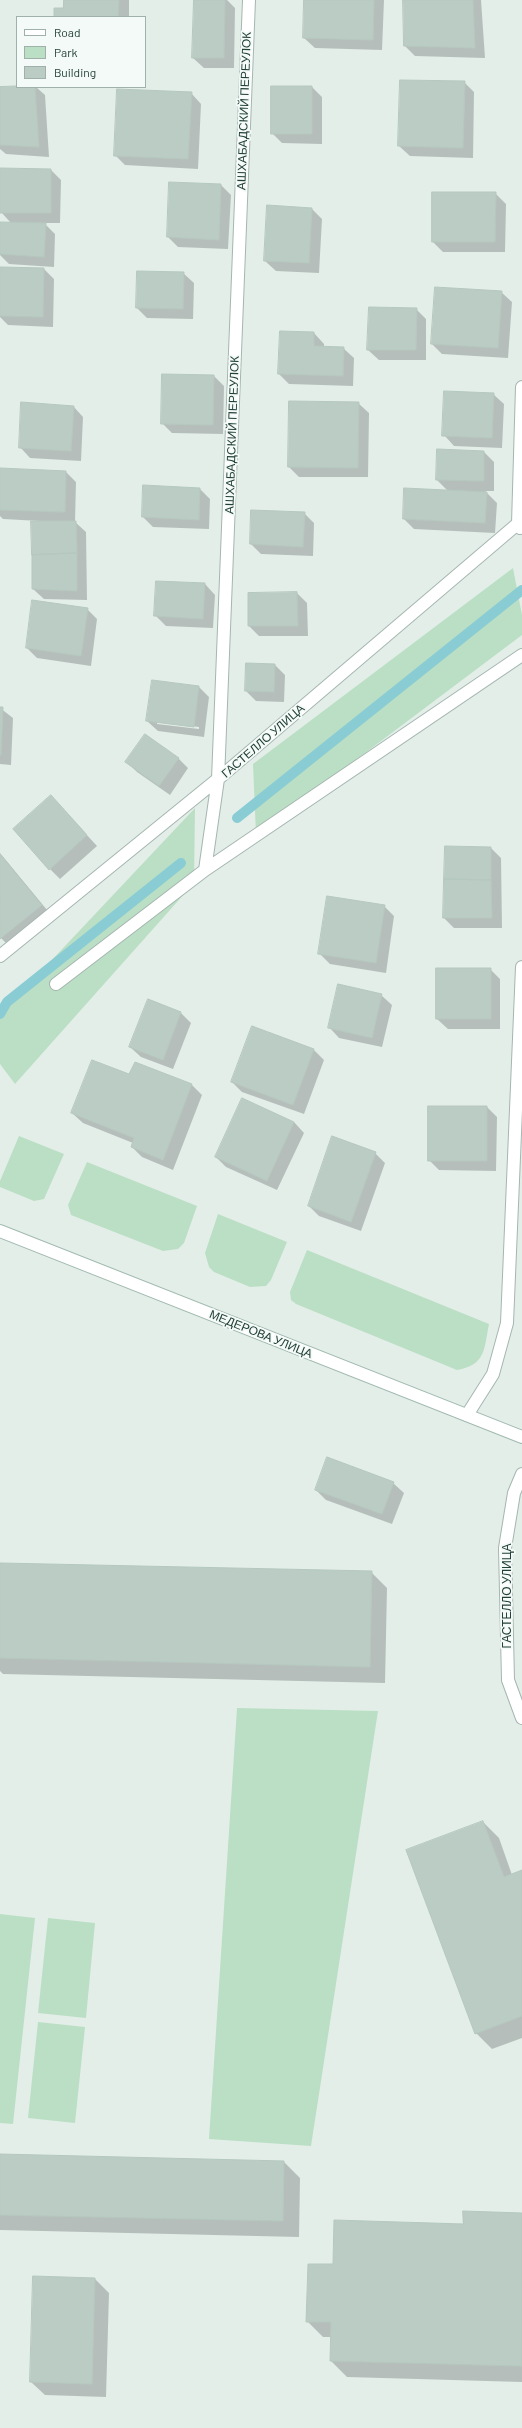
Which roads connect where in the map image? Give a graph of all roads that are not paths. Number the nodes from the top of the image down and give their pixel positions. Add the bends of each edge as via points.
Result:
1 (249, 0) edge
2 (522, 387) edge
3 (521, 525) edge
4 (522, 655) edge
5 (218, 780) junction
6 (205, 870) junction
7 (0, 956) edge
8 (522, 967) edge
9 (56, 984) dead end
10 (0, 1231) edge
11 (467, 1415) junction
12 (522, 1437) edge
13 (522, 1474) edge
14 (522, 1718) edge

1 - 5 street, АШХАБАДСКИЙ ПЕРЕУЛОК
2 - 3 street
3 - 5 street, ГАСТЕЛЛО УЛИЦА
4 - 6 street
5 - 6 street, АШХАБАДСКИЙ ПЕРЕУЛОК
5 - 7 street, ГАСТЕЛЛО УЛИЦА
6 - 9 street
8 - 11 street via 507,1323 493,1374
10 - 11 street, МЕДЕРОВА УЛИЦА
11 - 12 street, МЕДЕРОВА УЛИЦА
13 - 14 street, ГАСТЕЛЛО УЛИЦА via 514,1493 505,1548 508,1680

